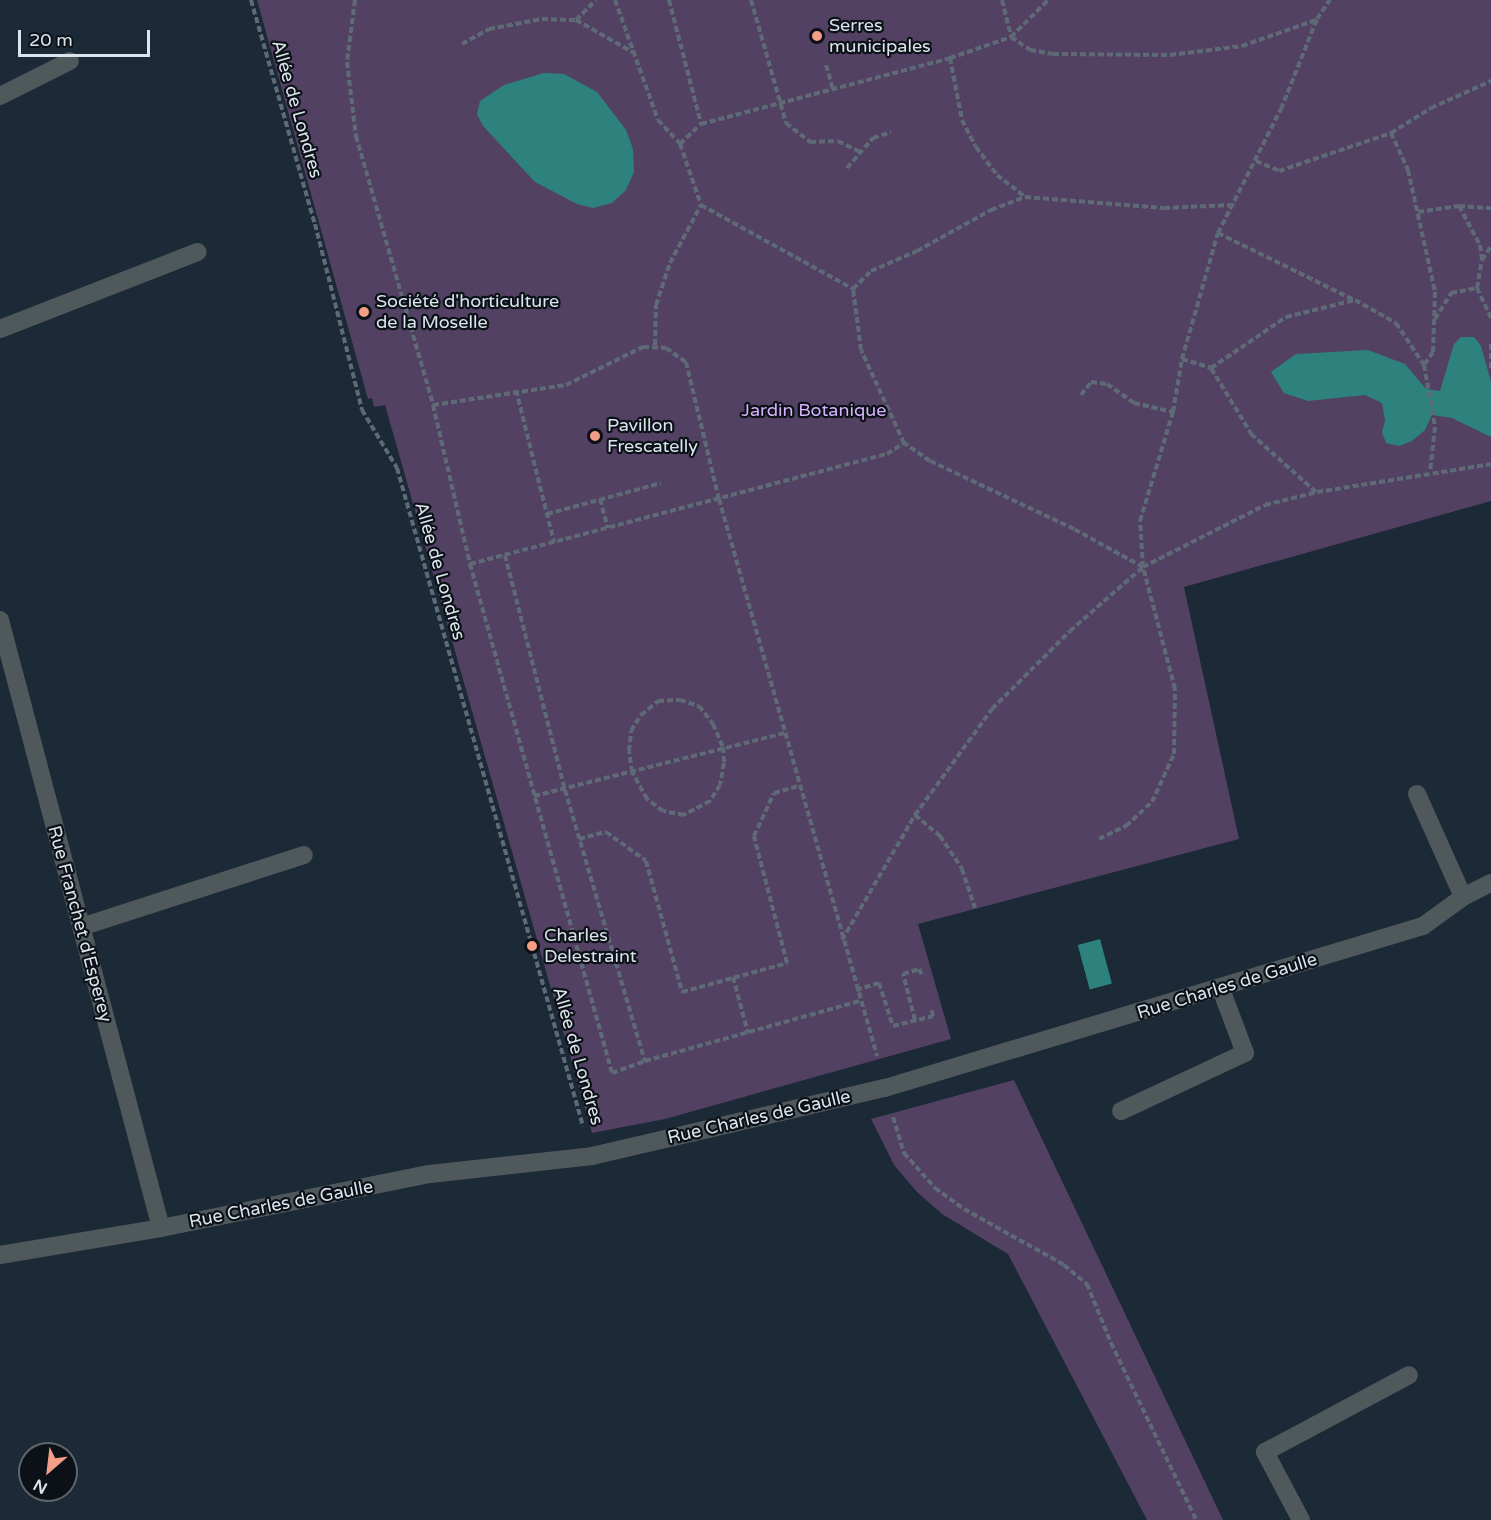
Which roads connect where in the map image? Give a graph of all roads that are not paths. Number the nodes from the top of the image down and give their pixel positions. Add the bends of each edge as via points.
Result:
1 (70, 61) dead end
2 (0, 96) edge
3 (198, 252) dead end
4 (0, 329) edge
5 (0, 620) edge
6 (1417, 794) dead end
7 (304, 855) dead end
8 (1491, 883) edge
9 (1463, 897) junction
10 (81, 927) junction
11 (1221, 989) junction
12 (1121, 1111) dead end
13 (161, 1228) junction
14 (0, 1255) edge
15 (1409, 1376) dead end
16 (1301, 1520) edge

1 - 2 street
3 - 4 street
5 - 10 street, Rue Franchet d'Esperey
6 - 9 street
7 - 10 street
8 - 9 street, Rue Charles de Gaulle
9 - 11 street, Rue Charles de Gaulle via 1423,926
10 - 13 street, Rue Franchet d'Esperey
11 - 12 street via 1245,1053
11 - 13 street, Rue Charles de Gaulle via 885,1088 592,1156 430,1174
13 - 14 street, Rue Charles de Gaulle
15 - 16 street via 1265,1452

